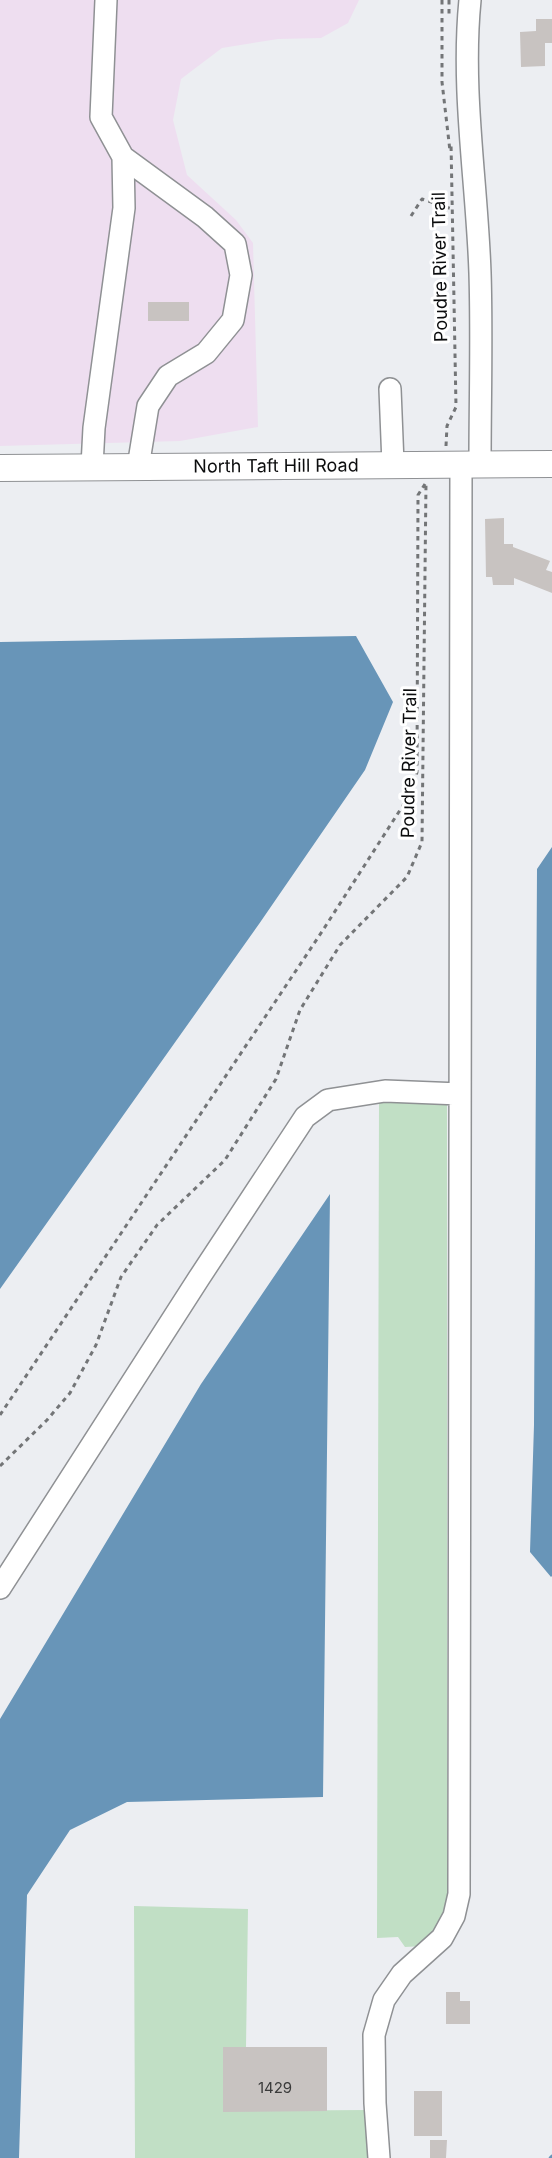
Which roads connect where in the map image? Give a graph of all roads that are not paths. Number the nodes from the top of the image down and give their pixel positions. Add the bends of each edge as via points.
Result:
1 (106, 0) edge
2 (470, 0) edge
3 (123, 157) junction
4 (390, 389) dead end
5 (393, 464) junction
6 (552, 464) edge
7 (92, 466) junction
8 (138, 467) junction
9 (0, 468) edge
10 (451, 468) junction
11 (460, 1094) junction
12 (0, 1588) edge
13 (379, 2158) edge

1 - 3 lane via 101,117
2 - 10 lane via 467,73 480,273
3 - 7 lane via 124,207
3 - 8 lane via 206,217 235,244 241,275 233,320 206,353 168,376 148,406
4 - 5 lane
5 - 8 main road, North Taft Hill Road
5 - 10 main road, North Taft Hill Road
6 - 10 main road, North Taft Hill Road
7 - 8 main road, North Taft Hill Road
7 - 9 main road, North Taft Hill Road
10 - 11 lane
11 - 12 lane via 385,1091 328,1100 305,1117
11 - 13 lane via 459,1894 454,1916 442,1938 402,1974 384,2000 376,2026

